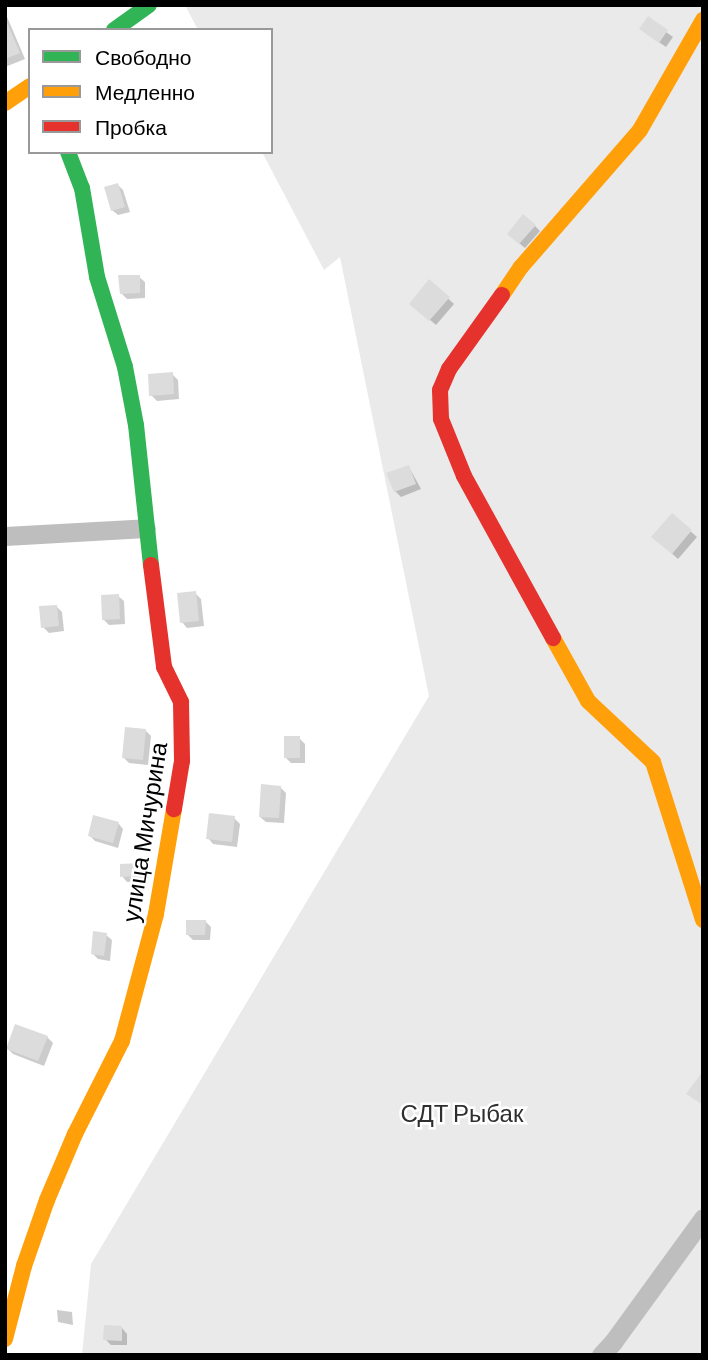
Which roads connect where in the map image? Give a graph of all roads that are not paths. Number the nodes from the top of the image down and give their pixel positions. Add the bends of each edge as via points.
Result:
1 (149, 5) edge
2 (703, 20) edge
3 (117, 28) edge
4 (28, 87) edge
5 (5, 103) edge
6 (69, 154) edge
7 (146, 527) junction
8 (5, 536) edge
9 (703, 920) edge
10 (703, 1217) edge
11 (5, 1339) edge
12 (601, 1355) edge

1 - 3 street
2 - 9 street via 640,130 522,267 449,369 440,390 441,419 464,476 582,690 653,762
4 - 5 street
6 - 7 street, улица Мичурина via 82,188 97,277 125,366
7 - 8 street
7 - 11 street, улица Мичурина via 164,667 181,702 184,725 158,901 122,1041 47,1200
10 - 12 street

